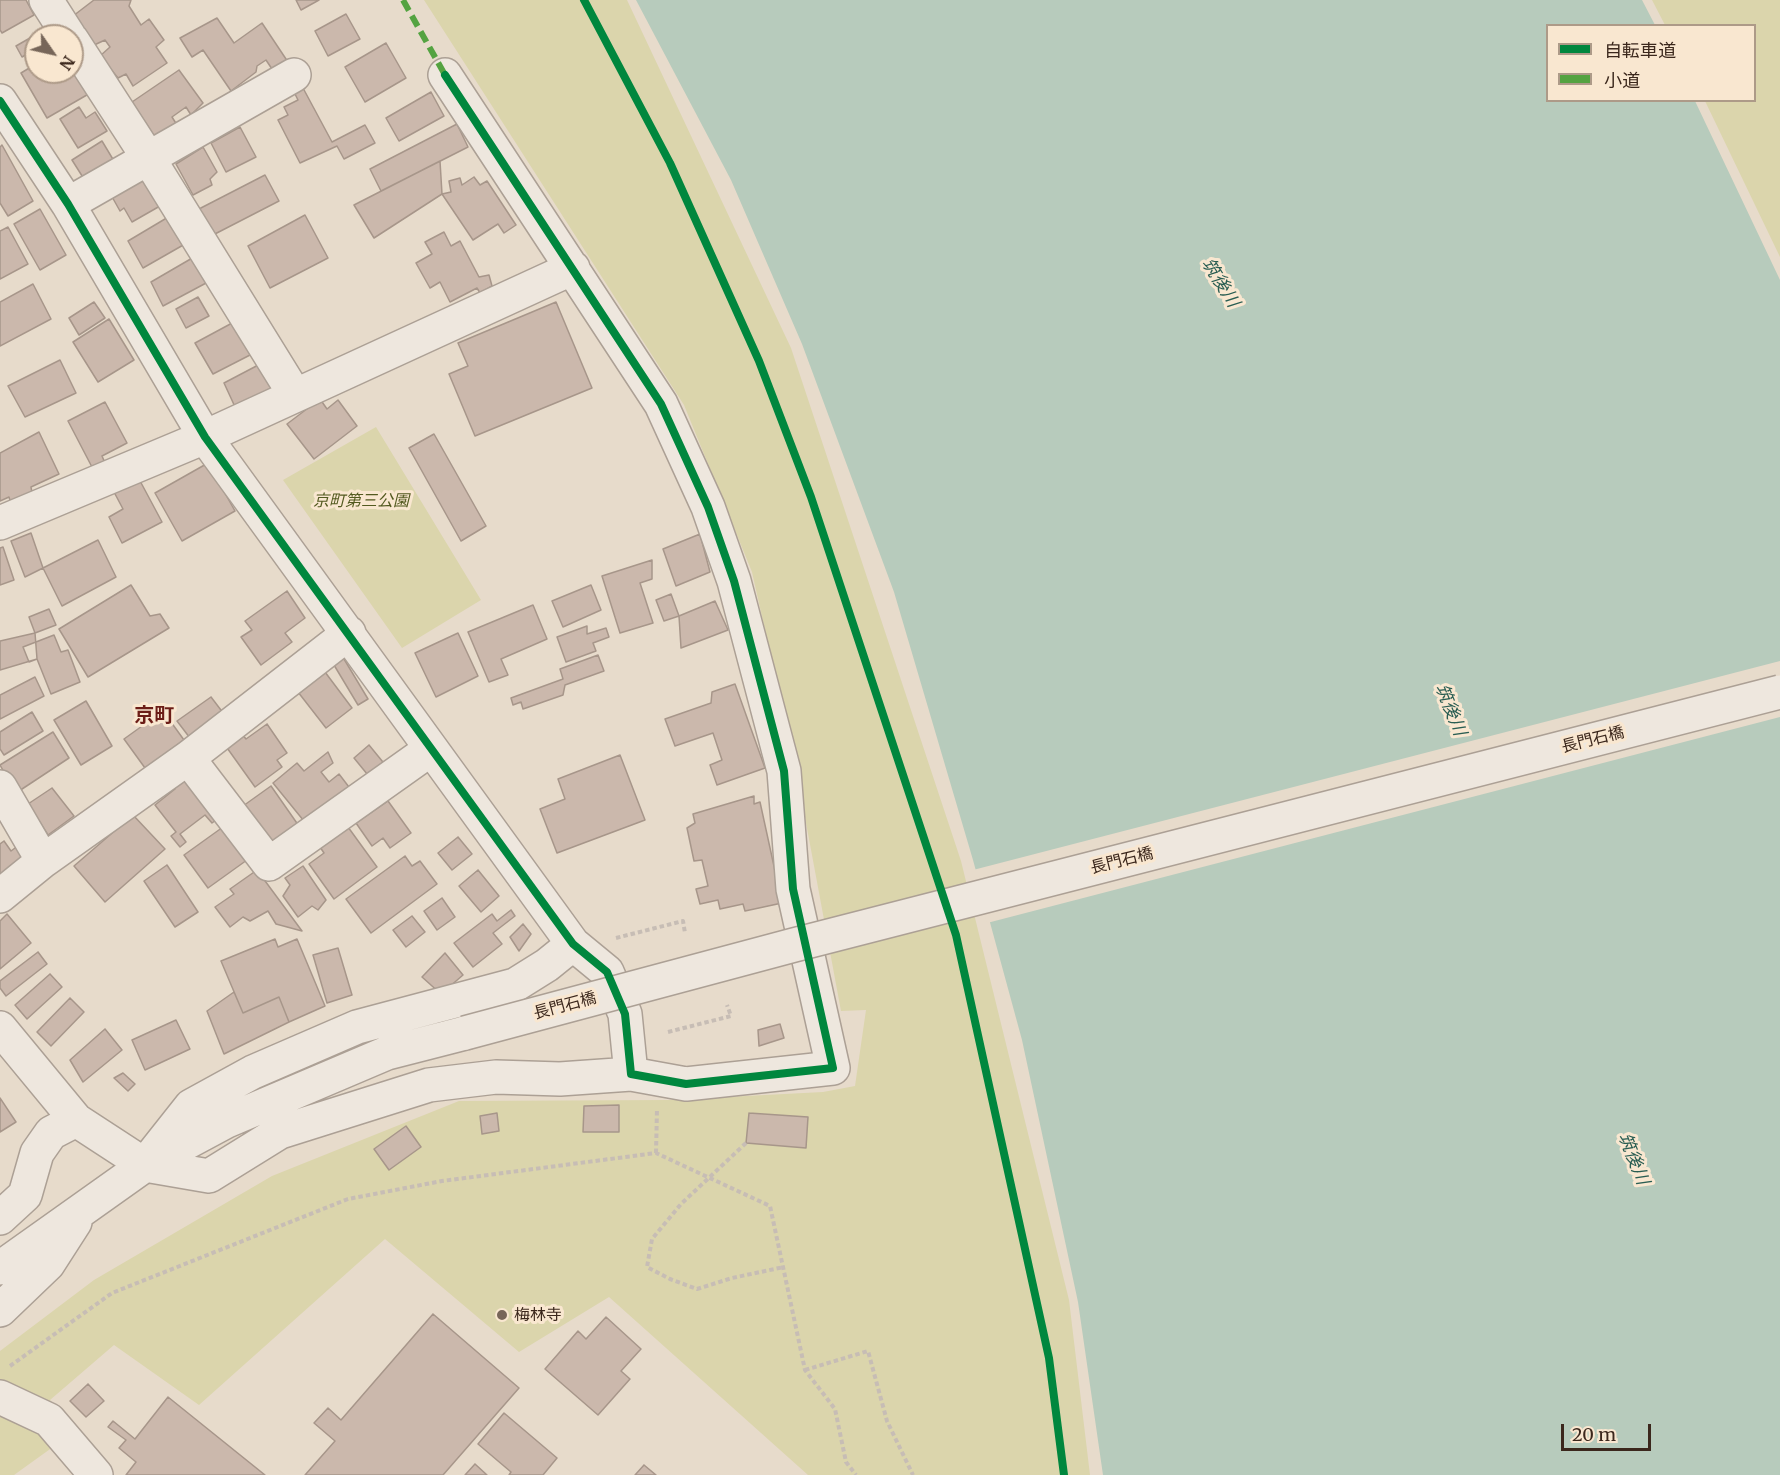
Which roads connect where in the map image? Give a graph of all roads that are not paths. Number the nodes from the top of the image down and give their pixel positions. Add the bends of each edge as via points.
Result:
1 (46, 0) edge
2 (61, 24) edge
3 (84, 59) edge
4 (294, 75) dead end
5 (445, 75) dead end
6 (0, 101) edge
7 (149, 159) junction
8 (68, 204) junction
9 (573, 268) junction
10 (295, 396) junction
11 (205, 436) junction
12 (0, 523) edge
13 (349, 633) junction
14 (1780, 692) edge
15 (431, 748) junction
16 (188, 758) junction
17 (0, 787) edge
18 (43, 861) junction
19 (0, 896) edge
20 (573, 945) junction
21 (0, 1028) edge
22 (644, 1076) junction
23 (76, 1120) junction
24 (145, 1165) junction
25 (86, 1205) junction
26 (0, 1218) edge
27 (0, 1268) edge
28 (0, 1310) edge
29 (5, 1382) edge
30 (96, 1475) edge

1 - 2 street
3 - 7 street
4 - 7 street
5 - 9 street
6 - 8 street
7 - 8 street
7 - 10 street
8 - 11 street
9 - 10 street
9 - 22 street via 662,404 708,507 734,581 784,771 793,890 832,1068 686,1084
10 - 11 street
11 - 12 street
11 - 13 street
13 - 15 street
13 - 16 street
14 - 24 street, 長門石橋, bridge via 387,1053 227,1121
15 - 16 street via 269,864
15 - 20 street
16 - 18 street
17 - 18 street
18 - 19 street
20 - 22 street via 608,972 626,1014
20 - 24 street via 515,985 357,1027 253,1072 191,1106
21 - 23 street
22 - 24 street via 496,1077 429,1084 280,1132 209,1176
23 - 24 street
23 - 26 street via 51,1133 37,1153 25,1196
24 - 25 street
25 - 27 street
25 - 28 street via 48,1264
29 - 30 street via 49,1420

